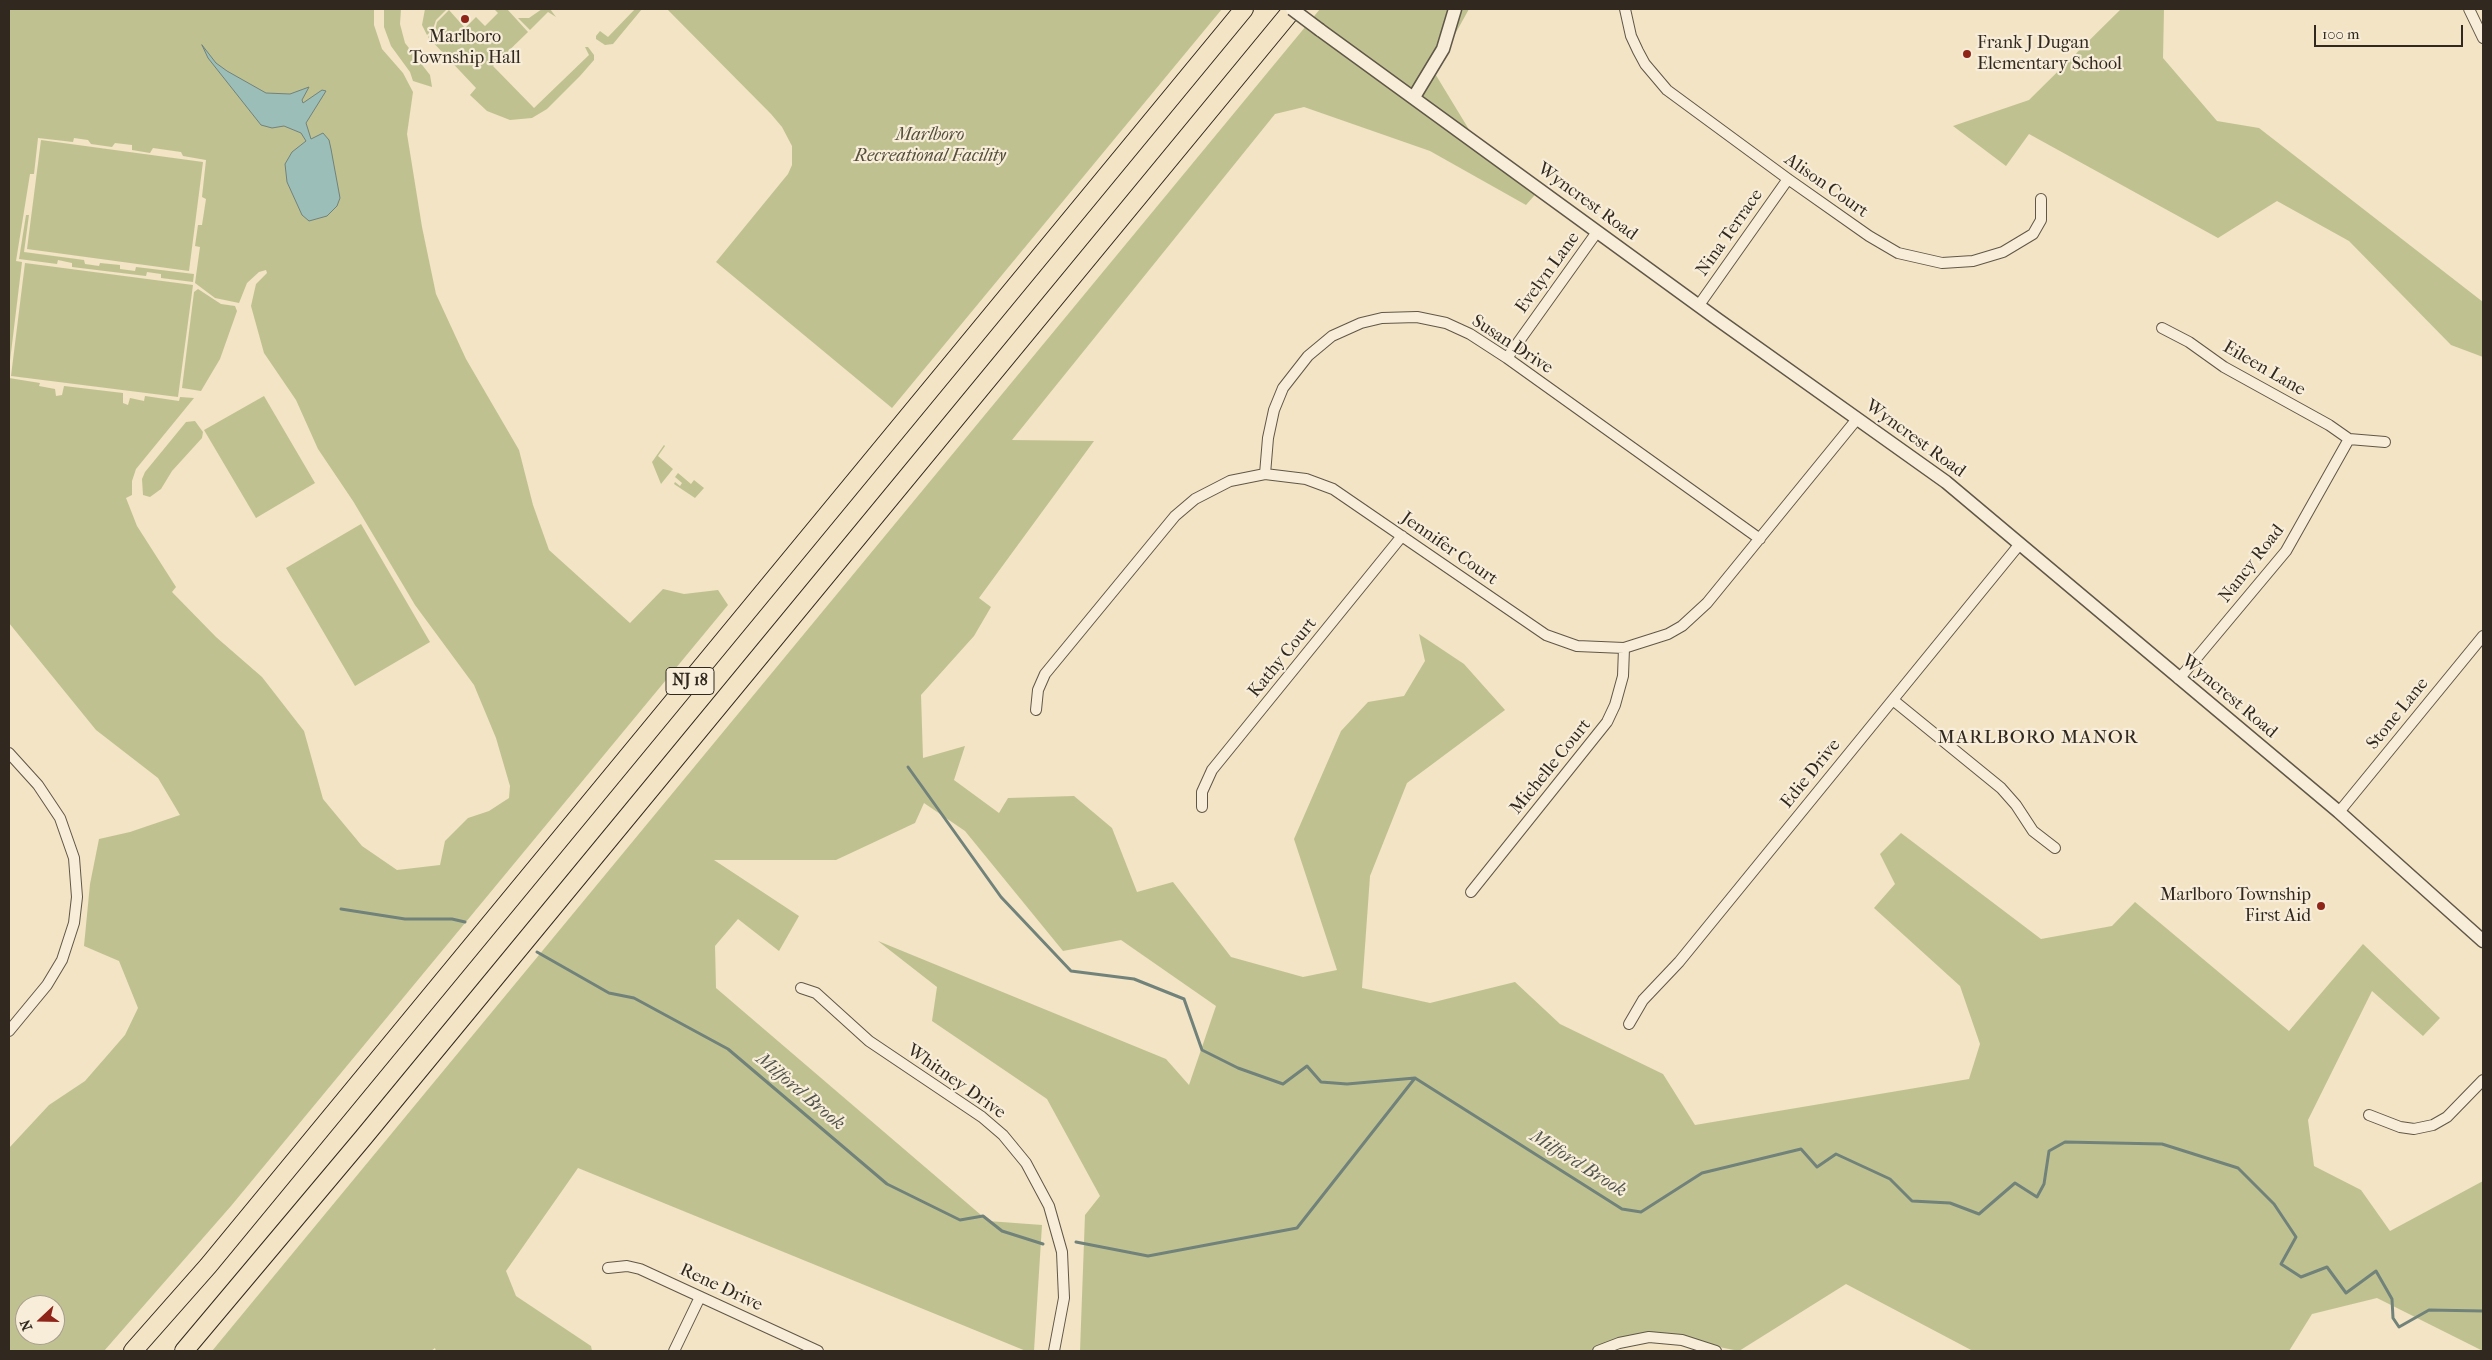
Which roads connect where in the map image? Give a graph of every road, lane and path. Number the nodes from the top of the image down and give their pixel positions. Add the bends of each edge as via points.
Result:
1 (1244, 9) edge
2 (1292, 9) edge
3 (1455, 9) edge
4 (1626, 9) edge
5 (2469, 9) edge
6 (2483, 38) edge
7 (1414, 97) junction
8 (1788, 179) junction
9 (2042, 199) dead end
10 (1597, 232) junction
11 (1698, 305) junction
12 (2162, 328) dead end
13 (1507, 358) junction
14 (1857, 419) junction
15 (2348, 439) junction
16 (2385, 442) dead end
17 (1266, 474) junction
18 (1402, 536) junction
19 (1760, 539) junction
20 (2019, 545) junction
21 (2483, 636) edge
22 (1624, 648) junction
23 (2179, 678) junction
24 (1893, 700) junction
25 (1036, 710) dead end
26 (9, 753) edge
27 (1202, 807) dead end
28 (2339, 812) junction
29 (2055, 848) dead end
30 (1471, 892) dead end
31 (2483, 941) edge
32 (801, 988) dead end
33 (1629, 1024) dead end
34 (9, 1031) edge
35 (2483, 1080) edge
36 (2369, 1115) dead end
37 (608, 1268) dead end
38 (700, 1297) junction
39 (133, 1351) edge
40 (184, 1351) edge
41 (674, 1351) edge
42 (818, 1351) edge
43 (1054, 1351) edge
44 (1598, 1351) edge
45 (1716, 1351) edge

1 - 39 highway, NJ 18 via 220,1251
2 - 7 street, Wyncrest Road, bridge
2 - 40 highway, NJ 18
3 - 7 street via 1443,49
4 - 8 street, Alison Court via 1628,26 1638,51 1661,84
5 - 6 street
7 - 10 street, Wyncrest Road
8 - 9 street, Alison Court via 1887,247 1913,258 1942,263 1984,259 2028,239 2041,220
8 - 11 street, Nina Terrace
10 - 11 street, Wyncrest Road
10 - 13 street, Evelyn Lane
11 - 14 street, Wyncrest Road
12 - 15 street, Eileen Lane
13 - 17 street, Susan Drive via 1470,334 1428,319 1382,318 1341,332 1308,356 1283,388 1270,423
13 - 19 street, Susan Drive
14 - 19 street, Jennifer Court
14 - 20 street, Wyncrest Road via 1946,482
15 - 16 street
15 - 23 street, Nancy Road via 2286,551
17 - 18 street, Jennifer Court via 1306,479 1333,489
17 - 25 street, Jennifer Court via 1230,481 1214,488 1175,516 1045,674 1038,690
18 - 22 street, Jennifer Court via 1546,635 1577,646
18 - 27 street, Kathy Court via 1212,770 1202,792
19 - 22 street, Jennifer Court via 1695,615 1668,634
20 - 23 street, Wyncrest Road
20 - 24 street, Edie Drive
21 - 28 street, Stone Lane
22 - 30 street, Michelle Court via 1623,676 1608,722
23 - 28 street, Wyncrest Road
24 - 29 street via 2001,788 2033,831
24 - 33 street, Edie Drive via 1679,962 1643,1000
26 - 34 street via 38,785 60,818 74,858 77,897 74,924 62,960
28 - 31 street, Wyncrest Road
32 - 43 street, Whitney Drive via 816,993 869,1041 982,1117 1003,1135 1026,1163 1049,1206 1062,1252 1064,1298
35 - 36 street via 2447,1117 2433,1125 2414,1129 2400,1127
37 - 38 street, Rene Drive via 628,1266 640,1269
38 - 41 street
38 - 42 street, Rene Drive
44 - 45 street via 1649,1337 1682,1340

